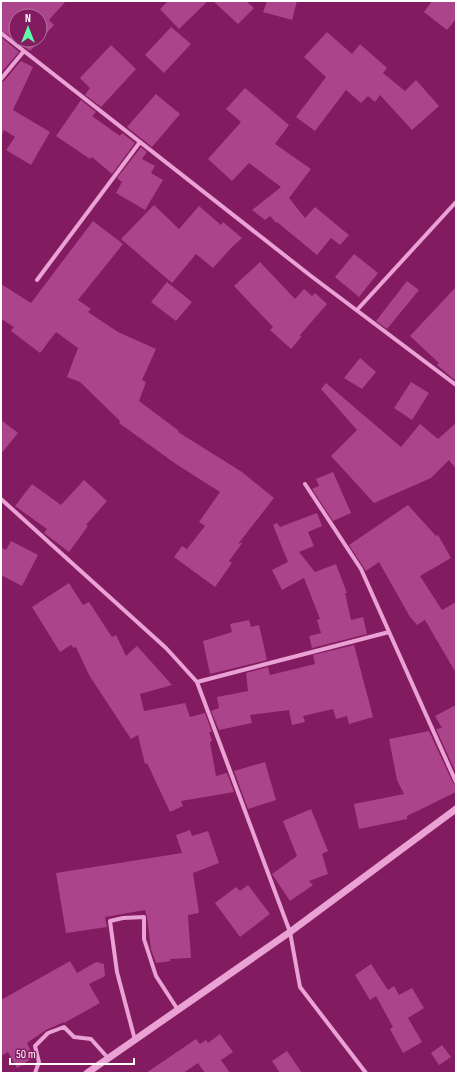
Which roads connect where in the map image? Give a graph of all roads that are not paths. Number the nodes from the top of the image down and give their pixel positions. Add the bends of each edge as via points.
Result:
1 (1, 33) edge
2 (24, 51) junction
3 (1, 79) edge
4 (140, 142) junction
5 (456, 202) edge
6 (37, 280) dead end
7 (357, 310) junction
8 (456, 385) edge
9 (305, 484) dead end
10 (1, 499) edge
11 (389, 632) junction
12 (197, 682) junction
13 (456, 782) edge
14 (456, 809) edge
15 (290, 932) junction
16 (178, 1010) junction
17 (134, 1040) junction
18 (108, 1058) junction
19 (35, 1073) edge
20 (87, 1073) edge
21 (366, 1073) edge

1 - 2 street
2 - 3 street
2 - 4 street
4 - 6 street
4 - 7 street
5 - 7 street
7 - 8 street
9 - 11 street via 360,569
10 - 12 street via 166,648
11 - 12 street
11 - 13 street
12 - 15 street
14 - 15 street
15 - 16 street
15 - 21 street via 300,987
16 - 17 street
16 - 17 street via 156,976 144,939 144,917 110,921 117,972
17 - 18 street
18 - 19 street via 90,1039 74,1037 64,1027 48,1033 35,1046 39,1062
18 - 20 street

